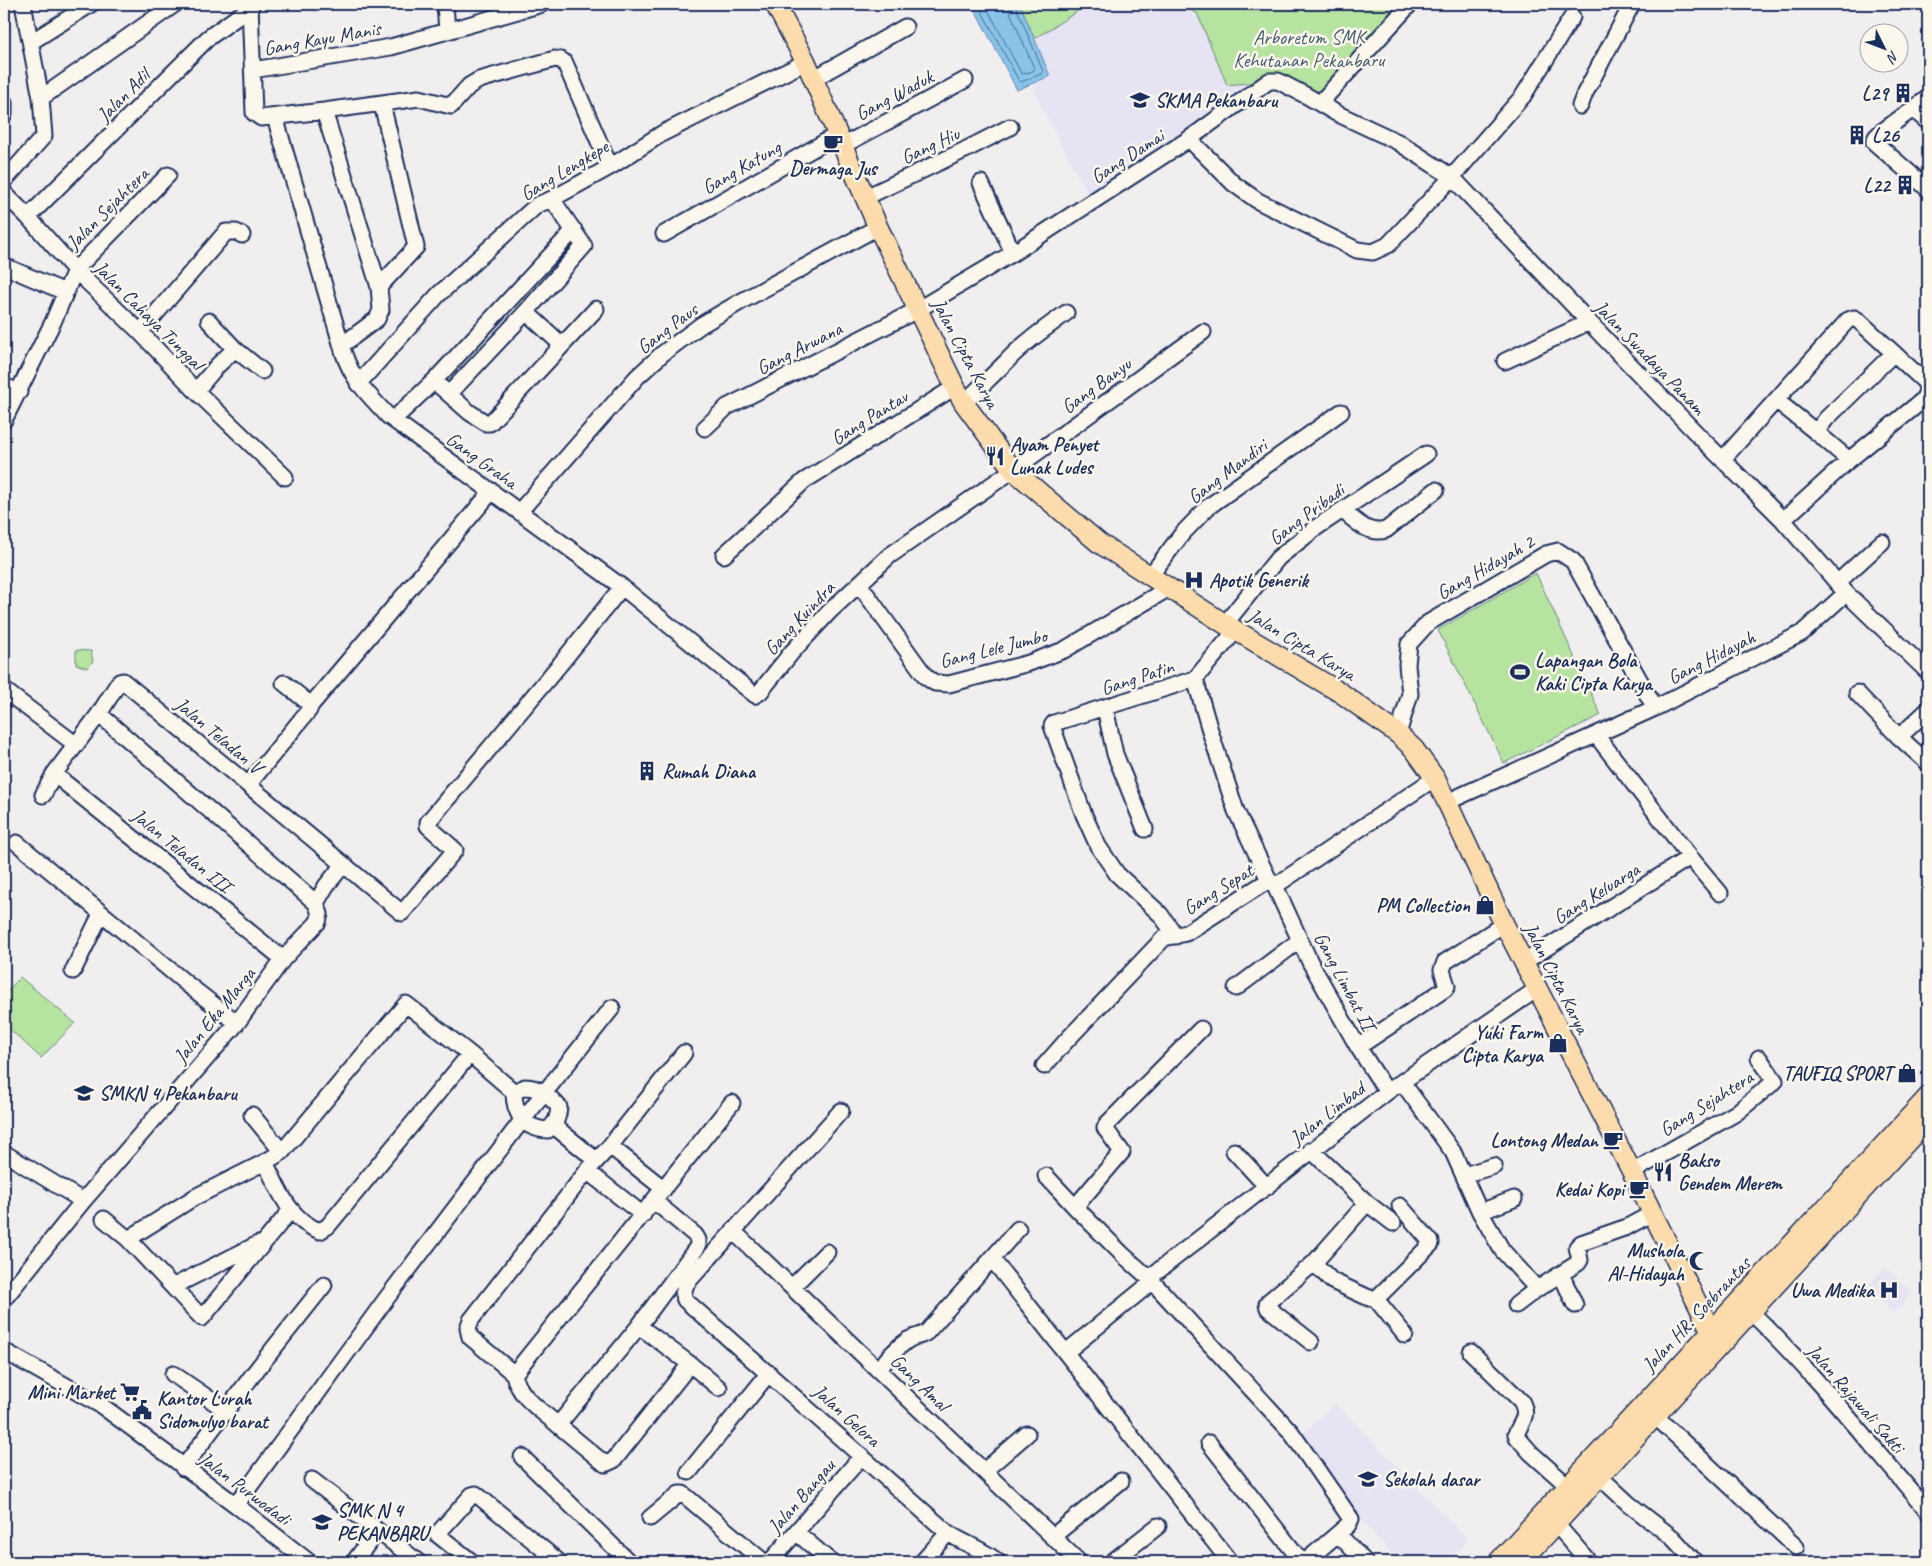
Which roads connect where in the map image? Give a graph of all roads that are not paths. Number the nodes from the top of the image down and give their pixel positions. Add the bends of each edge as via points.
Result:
1 (23, 4) edge
2 (91, 4) edge
3 (175, 4) edge
4 (445, 4) edge
5 (542, 4) edge
6 (775, 4) edge
7 (1410, 4) edge
8 (1632, 4) edge
9 (251, 5) edge
10 (524, 7) edge
11 (1572, 17) dead end
12 (905, 27) dead end
13 (447, 31) junction
14 (31, 42) junction
15 (253, 70) junction
16 (809, 70) junction
17 (965, 80) dead end
18 (41, 98) junction
19 (1928, 98) edge
20 (4, 102) edge
21 (1320, 103) junction
22 (382, 104) junction
23 (1580, 106) dead end
24 (1913, 109) junction
25 (324, 111) junction
26 (4, 114) edge
27 (275, 117) junction
28 (1928, 122) edge
29 (1010, 127) dead end
30 (1189, 139) junction
31 (839, 140) junction
32 (610, 167) junction
33 (168, 175) dead end
34 (1452, 176) junction
35 (4, 181) edge
36 (981, 183) dead end
37 (1928, 189) edge
38 (4, 193) edge
39 (866, 197) junction
40 (552, 199) junction
41 (28, 217) junction
42 (878, 227) junction
43 (574, 230) junction
44 (664, 234) dead end
45 (242, 235) dead end
46 (1013, 253) junction
47 (4, 266) edge
48 (75, 270) junction
49 (379, 287) junction
50 (65, 292) junction
51 (596, 309) dead end
52 (917, 310) junction
53 (526, 312) junction
54 (1066, 314) dead end
55 (209, 321) dead end
56 (1589, 322) junction
57 (140, 332) junction
58 (1203, 332) dead end
59 (562, 345) junction
60 (342, 346) junction
61 (235, 349) junction
62 (1894, 353) junction
63 (1505, 361) dead end
64 (262, 371) dead end
65 (434, 381) junction
66 (358, 384) junction
67 (4, 386) edge
68 (1928, 389) edge
69 (196, 391) junction
70 (19, 392) junction
71 (449, 394) junction
72 (960, 395) junction
73 (1776, 400) junction
74 (1341, 412) dead end
75 (394, 419) junction
76 (4, 420) edge
77 (705, 428) dead end
78 (1816, 432) junction
79 (1426, 454) dead end
80 (1723, 460) junction
81 (1849, 460) junction
82 (1013, 470) junction
83 (285, 477) dead end
84 (1436, 490) dead end
85 (492, 491) junction
86 (1342, 510) junction
87 (519, 512) junction
88 (1784, 520) junction
89 (1882, 542) dead end
90 (724, 554) dead end
91 (1150, 576) junction
92 (859, 584) junction
93 (622, 587) junction
94 (1169, 588) junction
95 (1842, 588) junction
96 (1230, 627) junction
97 (1928, 672) edge
98 (1195, 679) junction
99 (284, 683) dead end
100 (4, 690) edge
101 (1857, 693) dead end
102 (311, 705) junction
103 (1105, 708) junction
104 (1655, 708) junction
105 (1928, 710) edge
106 (99, 714) junction
107 (1398, 734) junction
108 (1596, 734) junction
109 (1899, 737) junction
110 (75, 744) junction
111 (1928, 763) edge
112 (54, 774) junction
113 (1434, 778) junction
114 (248, 785) junction
115 (43, 795) dead end
116 (1447, 802) junction
117 (1145, 829) dead end
118 (17, 843) dead end
119 (1690, 857) junction
120 (343, 865) junction
121 (1272, 883) junction
122 (1720, 893) dead end
123 (316, 903) junction
124 (101, 914) junction
125 (1504, 924) junction
126 (1176, 936) junction
127 (1300, 940) junction
128 (283, 959) junction
129 (1524, 962) junction
130 (73, 971) dead end
131 (1236, 988) dead end
132 (1537, 989) junction
133 (612, 1008) dead end
134 (237, 1023) junction
135 (1201, 1029) dead end
136 (1358, 1046) junction
137 (684, 1053) dead end
138 (470, 1054) junction
139 (1759, 1058) dead end
140 (1044, 1066) dead end
141 (1402, 1082) junction
142 (514, 1092) junction
143 (1387, 1092) junction
144 (546, 1093) junction
145 (1928, 1097) edge
146 (732, 1104) dead end
147 (841, 1111) dead end
148 (252, 1114) dead end
149 (1928, 1119) edge
150 (522, 1121) junction
151 (554, 1126) junction
152 (610, 1146) junction
153 (1311, 1150) junction
154 (1234, 1151) dead end
155 (282, 1152) junction
156 (4, 1153) edge
157 (265, 1162) junction
158 (592, 1166) junction
159 (1494, 1166) dead end
160 (1632, 1172) junction
161 (1464, 1175) junction
162 (1046, 1176) dead end
163 (1267, 1187) junction
164 (664, 1189) junction
165 (1514, 1199) dead end
166 (83, 1201) junction
167 (654, 1201) junction
168 (1367, 1203) junction
169 (1400, 1206) dead end
170 (1075, 1207) junction
171 (290, 1211) junction
172 (1480, 1212) junction
173 (1653, 1213) junction
174 (643, 1215) junction
175 (104, 1219) dead end
176 (1393, 1223) dead end
177 (1018, 1230) dead end
178 (734, 1232) junction
179 (128, 1239) junction
180 (264, 1241) junction
181 (827, 1252) dead end
182 (992, 1258) junction
183 (1314, 1263) junction
184 (1561, 1274) junction
185 (1150, 1280) junction
186 (174, 1286) junction
187 (324, 1286) dead end
188 (792, 1287) junction
189 (1537, 1288) junction
190 (1375, 1298) junction
191 (4, 1299) edge
192 (1516, 1305) dead end
193 (1575, 1305) dead end
194 (1752, 1313) junction
195 (639, 1326) junction
196 (1711, 1331) junction
197 (1405, 1335) dead end
198 (1311, 1342) dead end
199 (4, 1351) edge
200 (1066, 1352) junction
201 (1471, 1352) dead end
202 (690, 1364) junction
203 (878, 1370) junction
204 (173, 1374) dead end
205 (514, 1374) junction
206 (769, 1374) junction
207 (719, 1388) dead end
208 (227, 1411) junction
209 (1655, 1416) junction
210 (558, 1425) junction
211 (1027, 1434) dead end
212 (1209, 1443) dead end
213 (862, 1456) junction
214 (522, 1457) dead end
215 (183, 1468) junction
216 (984, 1471) junction
217 (689, 1472) dead end
218 (1600, 1477) junction
219 (312, 1480) dead end
220 (1121, 1481) dead end
221 (1576, 1486) junction
222 (236, 1505) junction
223 (1928, 1511) edge
224 (650, 1518) dead end
225 (1556, 1524) junction
226 (1158, 1526) dead end
227 (377, 1531) junction
228 (796, 1532) junction
229 (948, 1533) junction
230 (1338, 1534) junction
231 (1052, 1536) junction
232 (1796, 1547) dead end
233 (309, 1562) edge
234 (354, 1562) edge
235 (418, 1562) edge
236 (472, 1562) edge
237 (559, 1562) edge
238 (629, 1562) edge
239 (764, 1562) edge
240 (770, 1562) edge
241 (831, 1562) edge
242 (922, 1562) edge
243 (998, 1562) edge
244 (1079, 1562) edge
245 (1112, 1562) edge
246 (1230, 1562) edge
247 (1364, 1562) edge
248 (1498, 1562) edge
249 (1521, 1562) edge
250 (1589, 1562) edge
251 (1695, 1562) edge

1 - 14 street
2 - 14 street
3 - 18 street
4 - 13 street
5 - 10 street, Gang Kayu Manis
6 - 16 main road, Jalan Cipta Karya
7 - 21 street
8 - 23 street
9 - 15 street
9 - 41 street, Jalan Adil via 208,38
10 - 13 street, Gang Kayu Manis
11 - 34 street via 1523,96
12 - 16 street, Gang Lengkepe
13 - 15 street, Gang Kayu Manis via 392,47
14 - 18 street
15 - 27 street via 254,113 261,118
16 - 31 main road, Jalan Cipta Karya
16 - 32 street, Gang Lengkepe via 663,132
17 - 31 street, Gang Waduk
18 - 35 street via 44,136
19 - 24 street
20 - 26 street
21 - 30 street, Gang Damai via 1278,81 1269,81
21 - 34 street, Jalan Swadaya Panam via 1398,142
22 - 25 street
22 - 32 street via 419,98 452,106 469,86 479,80 561,60
22 - 49 street via 416,248
24 - 28 street
24 - 37 street via 1880,133 1874,142
25 - 27 street
25 - 49 street
27 - 60 street, Gang Graha
29 - 39 street, Gang Hiu
30 - 34 street via 1234,184 1258,201 1357,250 1373,252 1388,245
30 - 46 street, Gang Damai
31 - 39 main road, Jalan Cipta Karya
31 - 44 street, Gang Katung
32 - 40 street, Gang Lengkepe
33 - 48 street, Jalan Sejahtera
34 - 56 street, Jalan Swadaya Panam
36 - 46 street
38 - 41 street, Jalan Cahaya Tunggal
39 - 42 main road, Jalan Cipta Karya
40 - 43 street
40 - 66 street, Gang Lengkepe via 536,205 439,294
41 - 48 street, Jalan Cahaya Tunggal
42 - 52 main road, Jalan Cipta Karya
42 - 87 street, Gang Paus via 740,302 662,354 632,382
43 - 53 street via 584,246
43 - 65 street
45 - 57 street via 226,232
46 - 52 street, Gang Damai
47 - 50 street
48 - 50 street, Jalan Sejahtera
48 - 57 street, Jalan Cahaya Tunggal
49 - 60 street via 381,310 377,319
50 - 70 street, Jalan Sejahtera
51 - 59 street
52 - 72 main road, Jalan Cipta Karya
52 - 77 street, Gang Arwana via 726,407
53 - 59 street
53 - 71 street
54 - 72 street, Gang Pantav
55 - 61 street
56 - 63 street
56 - 80 street, Jalan Swadaya Panam
57 - 69 street, Jalan Cahaya Tunggal
58 - 82 street, Gang Banyu
59 - 71 street via 490,423 486,424
60 - 66 street, Gang Graha
61 - 64 street
61 - 69 street, Jalan Cahaya Tunggal
62 - 68 street via 1924,381
62 - 73 street via 1859,321 1854,318 1848,320
62 - 78 street
65 - 71 street
65 - 75 street
66 - 75 street, Gang Graha
67 - 70 street
68 - 81 street via 1924,400
69 - 83 street
70 - 76 street, Jalan Sejahtera
72 - 82 main road, Jalan Cipta Karya
72 - 90 street, Gang Pantav via 804,481
73 - 78 street
73 - 80 street
74 - 91 street, Gang Mandiri via 1208,507 1182,534
75 - 85 street, Gang Graha
78 - 81 street
79 - 86 street, Gang Pribadi
80 - 88 street, Jalan Swadaya Panam
81 - 88 street
82 - 91 main road, Jalan Cipta Karya via 1099,543
82 - 92 street, Gang Kuindra via 889,556
84 - 86 street via 1386,530 1376,533 1367,530
85 - 87 street, Gang Graha
85 - 102 street
86 - 96 street, Gang Pribadi via 1278,558
87 - 93 street, Gang Graha
88 - 95 street, Jalan Swadaya Panam
89 - 95 street, Gang Hidayah
91 - 94 main road, Jalan Cipta Karya
92 - 93 street, Gang Kuindra via 830,611 754,695
92 - 94 street, Gang Lele Jumbo via 926,677 935,683 949,684 1029,663 1064,650
93 - 120 street, Jalan Teladan V via 428,822 428,826 455,850 402,913
94 - 96 main road, Jalan Cipta Karya
95 - 97 street, Jalan Swadaya Panam
95 - 104 street, Gang Hidayah via 1802,633
96 - 98 street, Gang Patin
96 - 107 main road, Jalan Cipta Karya via 1341,693
98 - 103 street, Gang Patin
98 - 121 street, Gang Limbat II via 1236,812
99 - 102 street
100 - 110 street
101 - 109 street
102 - 114 street
103 - 117 street via 1115,754
103 - 126 street, Gang Patin via 1052,726 1098,846 1117,874 1160,914
104 - 107 street, Gang Hidayah 2 via 1573,561 1558,551 1546,554 1428,623 1409,644 1410,694
104 - 108 street, Gang Hidayah
105 - 109 street
106 - 110 street, Jalan Teladan V
106 - 114 street, Jalan Teladan V via 119,682 123,681
106 - 123 street
107 - 113 main road, Jalan Cipta Karya via 1414,749
108 - 116 street, Gang Hidayah
108 - 119 street
109 - 111 street
110 - 112 street, Jalan Teladan V
112 - 115 street, Jalan Teladan V
112 - 128 street, Jalan Teladan III
113 - 116 main road, Jalan Cipta Karya
113 - 121 street, Gang Sepat
114 - 120 street, Jalan Teladan V
116 - 125 main road, Jalan Cipta Karya
118 - 124 street
119 - 122 street
119 - 129 street, Gang Keluarga
120 - 123 street, Jalan Eka Marga
121 - 126 street, Gang Sepat
121 - 127 street, Gang Limbat II
123 - 128 street, Jalan Eka Marga via 320,914 318,922
124 - 130 street
124 - 134 street
125 - 129 main road, Jalan Cipta Karya
125 - 136 street via 1445,962 1442,970 1447,982 1445,989
126 - 140 street, Gang Sepat via 1164,938
127 - 131 street
127 - 136 street, Gang Limbat II
128 - 134 street, Jalan Eka Marga
129 - 132 main road, Jalan Cipta Karya
132 - 141 street, Jalan Limbad
132 - 160 main road, Jalan Cipta Karya
133 - 144 street
134 - 166 street, Jalan Eka Marga
135 - 170 street via 1107,1124 1105,1128 1122,1152
136 - 143 street, Gang Limbat II
137 - 152 street
138 - 142 street
138 - 155 street via 406,1004
138 - 171 street via 328,1226 320,1231 309,1227
139 - 160 street, Gang Sejahtera via 1774,1082 1736,1113
141 - 143 street, Jalan Limbad
141 - 161 street via 1453,1152
142 - 144 street via 531,1087
142 - 150 street via 514,1103
143 - 153 street, Jalan Limbad
144 - 150 street
144 - 151 street via 558,1108
145 - 196 main road, Jalan HR. Soebrantas
146 - 164 street
147 - 178 street
148 - 155 street
149 - 194 main road, Jalan HR. Soebrantas
150 - 151 street via 537,1130 548,1130
150 - 222 street via 386,1299
151 - 158 street
152 - 158 street
152 - 164 street
153 - 163 street, Jalan Limbad
153 - 168 street
154 - 163 street
155 - 157 street
156 - 166 street
157 - 171 street
157 - 179 street via 195,1197
158 - 174 street
158 - 205 street via 471,1320 468,1328 470,1337
159 - 161 street
160 - 173 main road, Jalan Cipta Karya
161 - 172 street
162 - 170 street
163 - 185 street, Jalan Limbad
164 - 167 street
165 - 172 street
166 - 191 street, Jalan Eka Marga
167 - 174 street
167 - 195 street via 695,1235 698,1246
168 - 176 street
168 - 183 street
169 - 190 street via 1431,1244
170 - 185 street
171 - 180 street
172 - 189 street via 1502,1250
173 - 184 street via 1627,1227 1581,1243 1577,1247 1580,1260
173 - 196 main road, Jalan Cipta Karya
174 - 205 street
175 - 179 street
177 - 182 street
178 - 188 street, Gang Amal
178 - 206 street, Jalan Gelora via 686,1284 682,1294
179 - 186 street
180 - 186 street
180 - 186 street via 202,1318
181 - 188 street
182 - 200 street
182 - 203 street via 923,1336 910,1339
183 - 190 street via 1332,1281
183 - 198 street via 1266,1304
184 - 189 street
184 - 193 street
185 - 200 street, Jalan Limbad
185 - 230 street via 1290,1432 1351,1519
187 - 208 street
188 - 203 street, Gang Amal
189 - 192 street
190 - 197 street
194 - 209 main road, Jalan HR. Soebrantas
194 - 223 street, Jalan Rajawali Sakti via 1837,1403
195 - 202 street
195 - 210 street
196 - 221 main road, Jalan HR. Soebrantas
199 - 215 street, Jalan Purwodadi via 102,1406
200 - 246 street
201 - 221 street via 1522,1401 1526,1414 1517,1437 1531,1453
202 - 207 street
202 - 210 street via 614,1460 605,1464
203 - 216 street, Gang Amal
204 - 208 street
205 - 210 street via 516,1385 527,1399
206 - 213 street, Jalan Gelora
206 - 217 street
208 - 215 street
209 - 218 main road, Jalan HR. Soebrantas
209 - 232 street
211 - 216 street
212 - 230 street via 1302,1562
213 - 228 street, Jalan Bangau
213 - 229 street, Jalan Gelora
214 - 238 street
215 - 222 street, Jalan Purwodadi
216 - 231 street, Gang Amal
218 - 221 main road, Jalan HR. Soebrantas
218 - 251 street via 1673,1538
219 - 227 street
220 - 231 street
221 - 225 main road, Jalan HR. Soebrantas
221 - 248 main road, Jalan HR. Soebrantas
222 - 233 street, Jalan Purwodadi
224 - 239 street via 682,1494
225 - 249 main road, Jalan HR. Soebrantas
225 - 250 street
226 - 245 street
227 - 234 street
227 - 235 street
228 - 240 street, Jalan Bangau
228 - 241 street
229 - 242 street
229 - 243 street, Jalan Gelora via 986,1552
230 - 247 street
231 - 244 street, Gang Amal
236 - 237 street via 438,1535 476,1494

